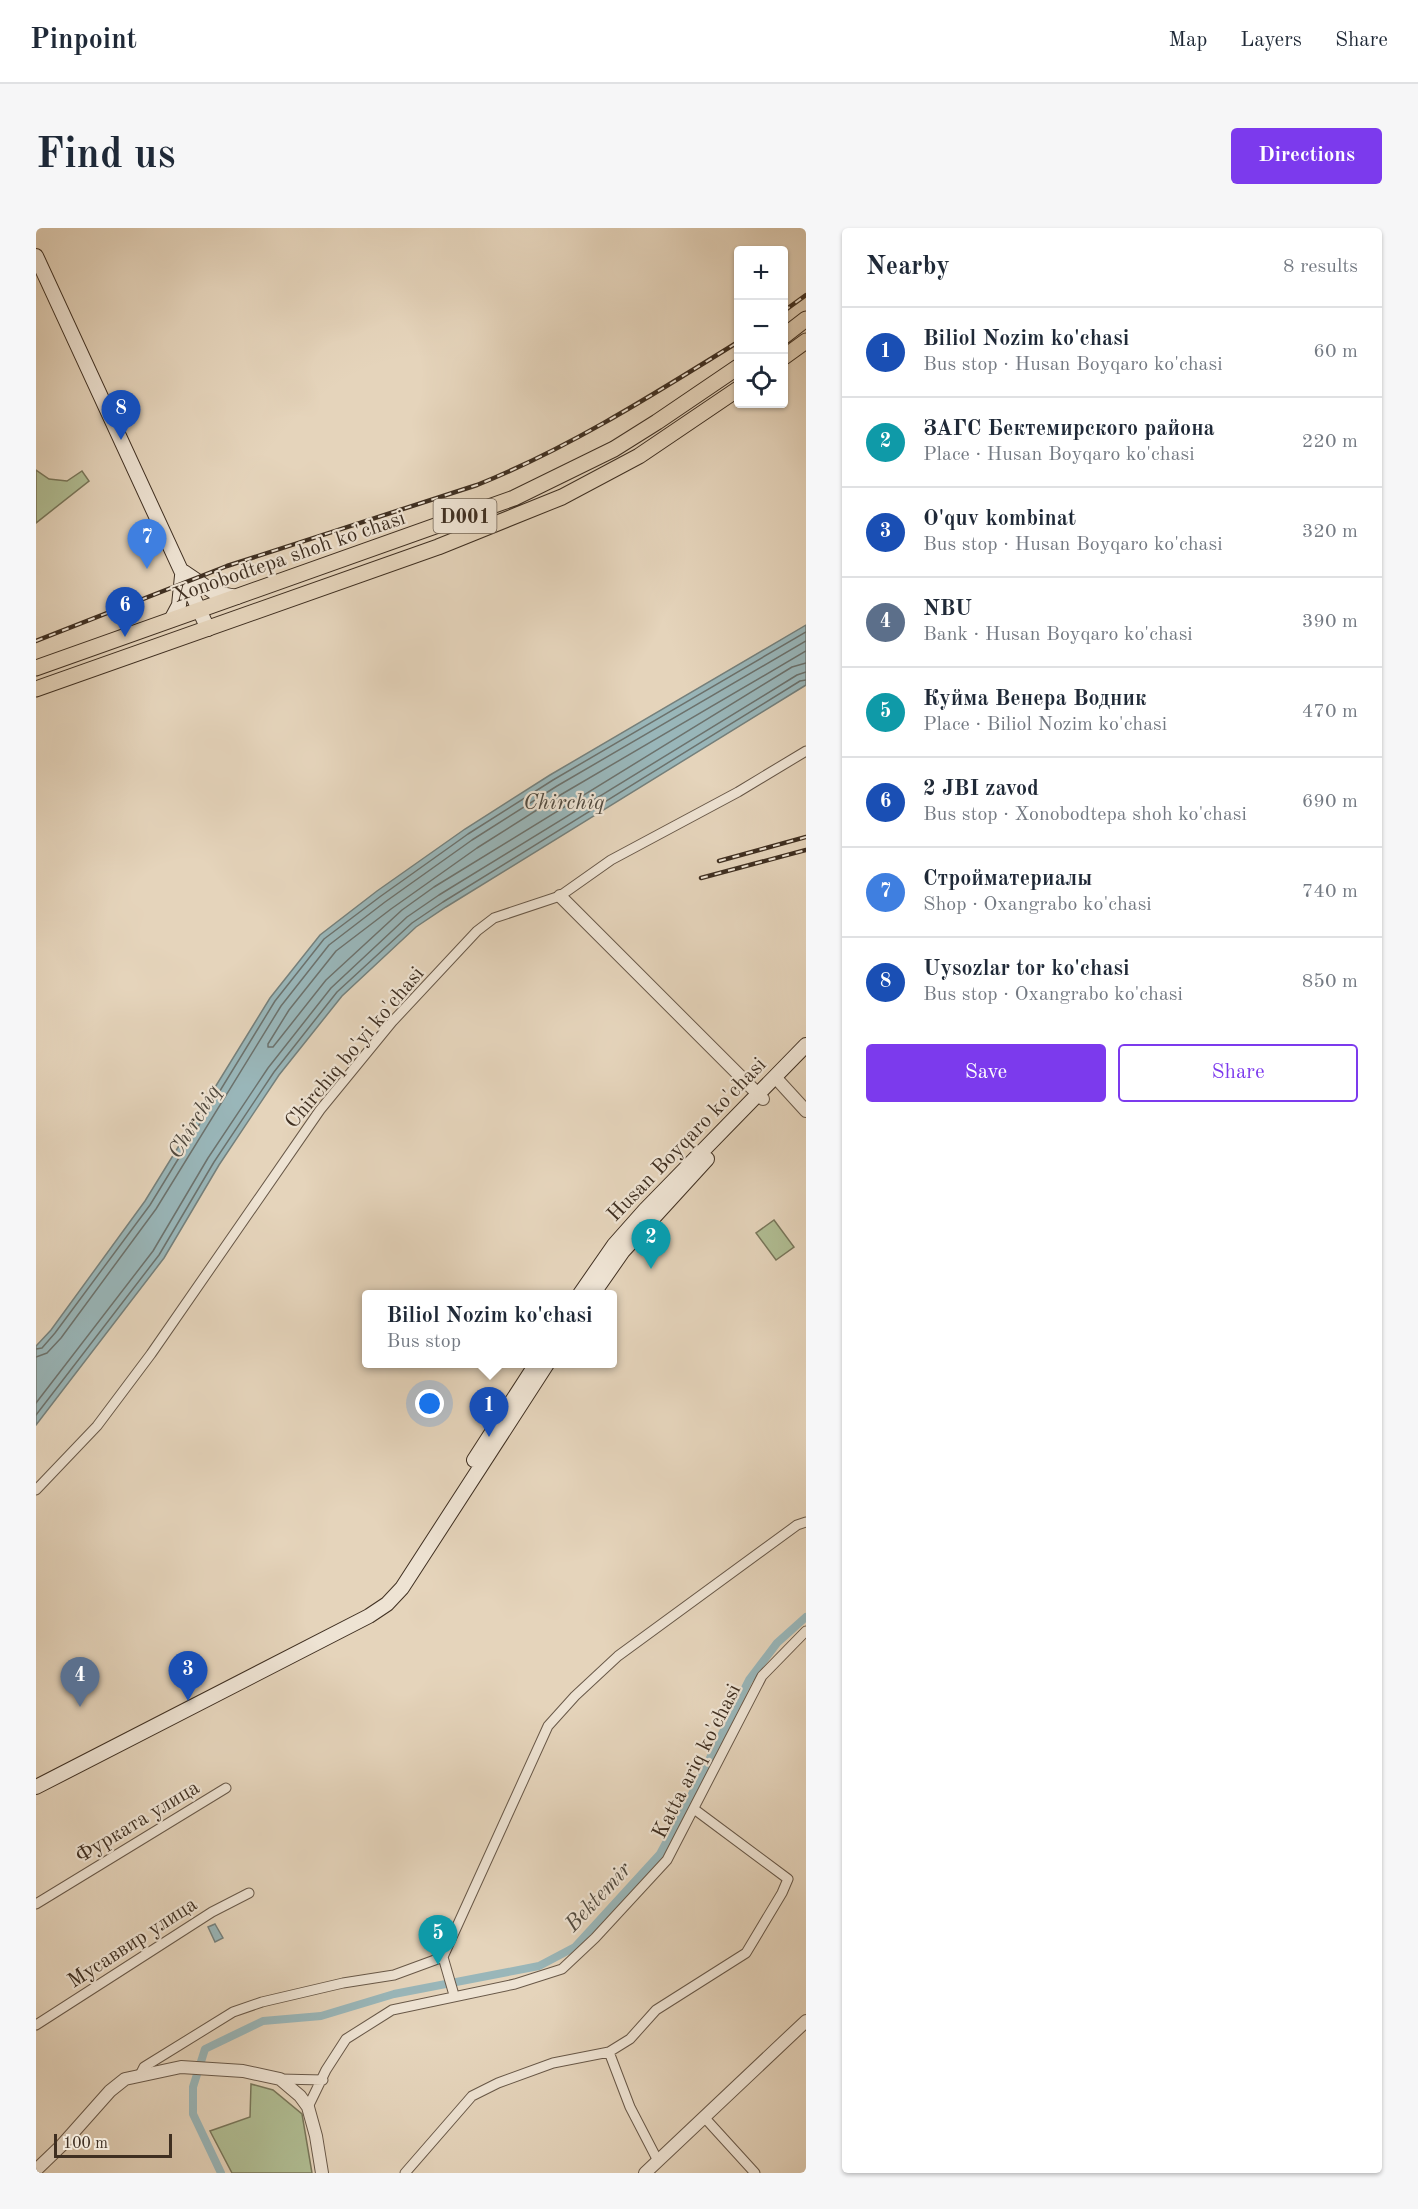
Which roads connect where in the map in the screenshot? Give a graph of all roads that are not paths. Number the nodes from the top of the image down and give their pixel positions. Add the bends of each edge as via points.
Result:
1 (36, 256) edge
2 (806, 319) edge
3 (788, 332) edge
4 (806, 341) edge
5 (787, 354) edge
6 (734, 370) edge
7 (734, 392) edge
8 (182, 571) junction
9 (237, 597) junction
10 (199, 610) junction
11 (171, 620) junction
12 (208, 629) junction
13 (36, 668) edge
14 (36, 689) edge
15 (806, 752) edge
16 (560, 896) junction
17 (806, 1045) edge
18 (806, 1055) edge
19 (778, 1079) junction
20 (761, 1097) junction
21 (806, 1111) edge
22 (583, 1290) edge
23 (596, 1290) edge
24 (533, 1368) edge
25 (544, 1368) edge
26 (36, 1490) edge
27 (806, 1522) edge
28 (806, 1631) edge
29 (36, 1778) edge
30 (36, 1787) edge
31 (226, 1788) dead end
32 (693, 1809) junction
33 (249, 1893) dead end
34 (36, 1904) edge
35 (443, 1957) junction
36 (454, 1995) junction
37 (806, 2021) edge
38 (36, 2025) edge
39 (609, 2052) junction
40 (140, 2075) junction
41 (280, 2079) junction
42 (323, 2080) junction
43 (308, 2107) junction
44 (704, 2117) junction
45 (658, 2161) junction
46 (36, 2170) edge
47 (322, 2173) edge
48 (405, 2173) edge
49 (645, 2173) edge
50 (755, 2173) edge

1 - 8 main road
2 - 3 highway
4 - 5 highway
6 - 9 highway, Xonobodtepa shoh ko'chasi / D001 via 614,449 514,498
7 - 12 highway, Xonobodtepa shoh ko'chasi / D001 via 639,456 562,497 438,547
8 - 9 main road via 215,593
8 - 10 main road
8 - 11 main road via 182,595
9 - 10 highway, Xonobodtepa shoh ko'chasi / D001
10 - 11 highway, Xonobodtepa shoh ko'chasi / D001
10 - 12 main road
11 - 13 highway, Xonobodtepa shoh ko'chasi / D001
12 - 14 highway, Xonobodtepa shoh ko'chasi / D001
15 - 16 street, Chirchiq bo'yi ko'chasi via 611,860
16 - 20 street
16 - 26 street, Chirchiq bo'yi ko'chasi via 485,924 392,1022 320,1110 98,1426
17 - 19 main road, Husan Boyqaro ko'chasi
18 - 19 main road, Husan Boyqaro ko'chasi
19 - 20 main road, Husan Boyqaro ko'chasi
19 - 21 street
20 - 22 main road, Husan Boyqaro ko'chasi via 645,1210
20 - 23 main road, Husan Boyqaro ko'chasi via 623,1251
24 - 29 main road via 396,1583 382,1597 338,1624
25 - 30 main road via 402,1588 387,1604
27 - 35 street via 618,1656 548,1726
28 - 32 street, Katta ariq ko'chasi via 762,1676
31 - 34 street, Фурката улица
32 - 36 street, Katta ariq ko'chasi via 668,1860 562,1969 515,1984
32 - 39 street via 788,1881 746,1953 656,2010 630,2039
33 - 38 street, Мусаввир улица via 212,1911
35 - 36 street
35 - 40 street via 394,1975 343,1983 233,2012 144,2067
36 - 42 street, Katta ariq ko'chasi via 392,2010 346,2039
37 - 44 street
39 - 45 street via 630,2107
39 - 48 street via 553,2063 498,2082 472,2096
40 - 41 street via 181,2067 243,2071
40 - 46 street via 125,2079 110,2091
41 - 42 street
41 - 43 street
42 - 43 street, Katta ariq ko'chasi
43 - 47 street
44 - 45 street
44 - 50 street
45 - 49 street

